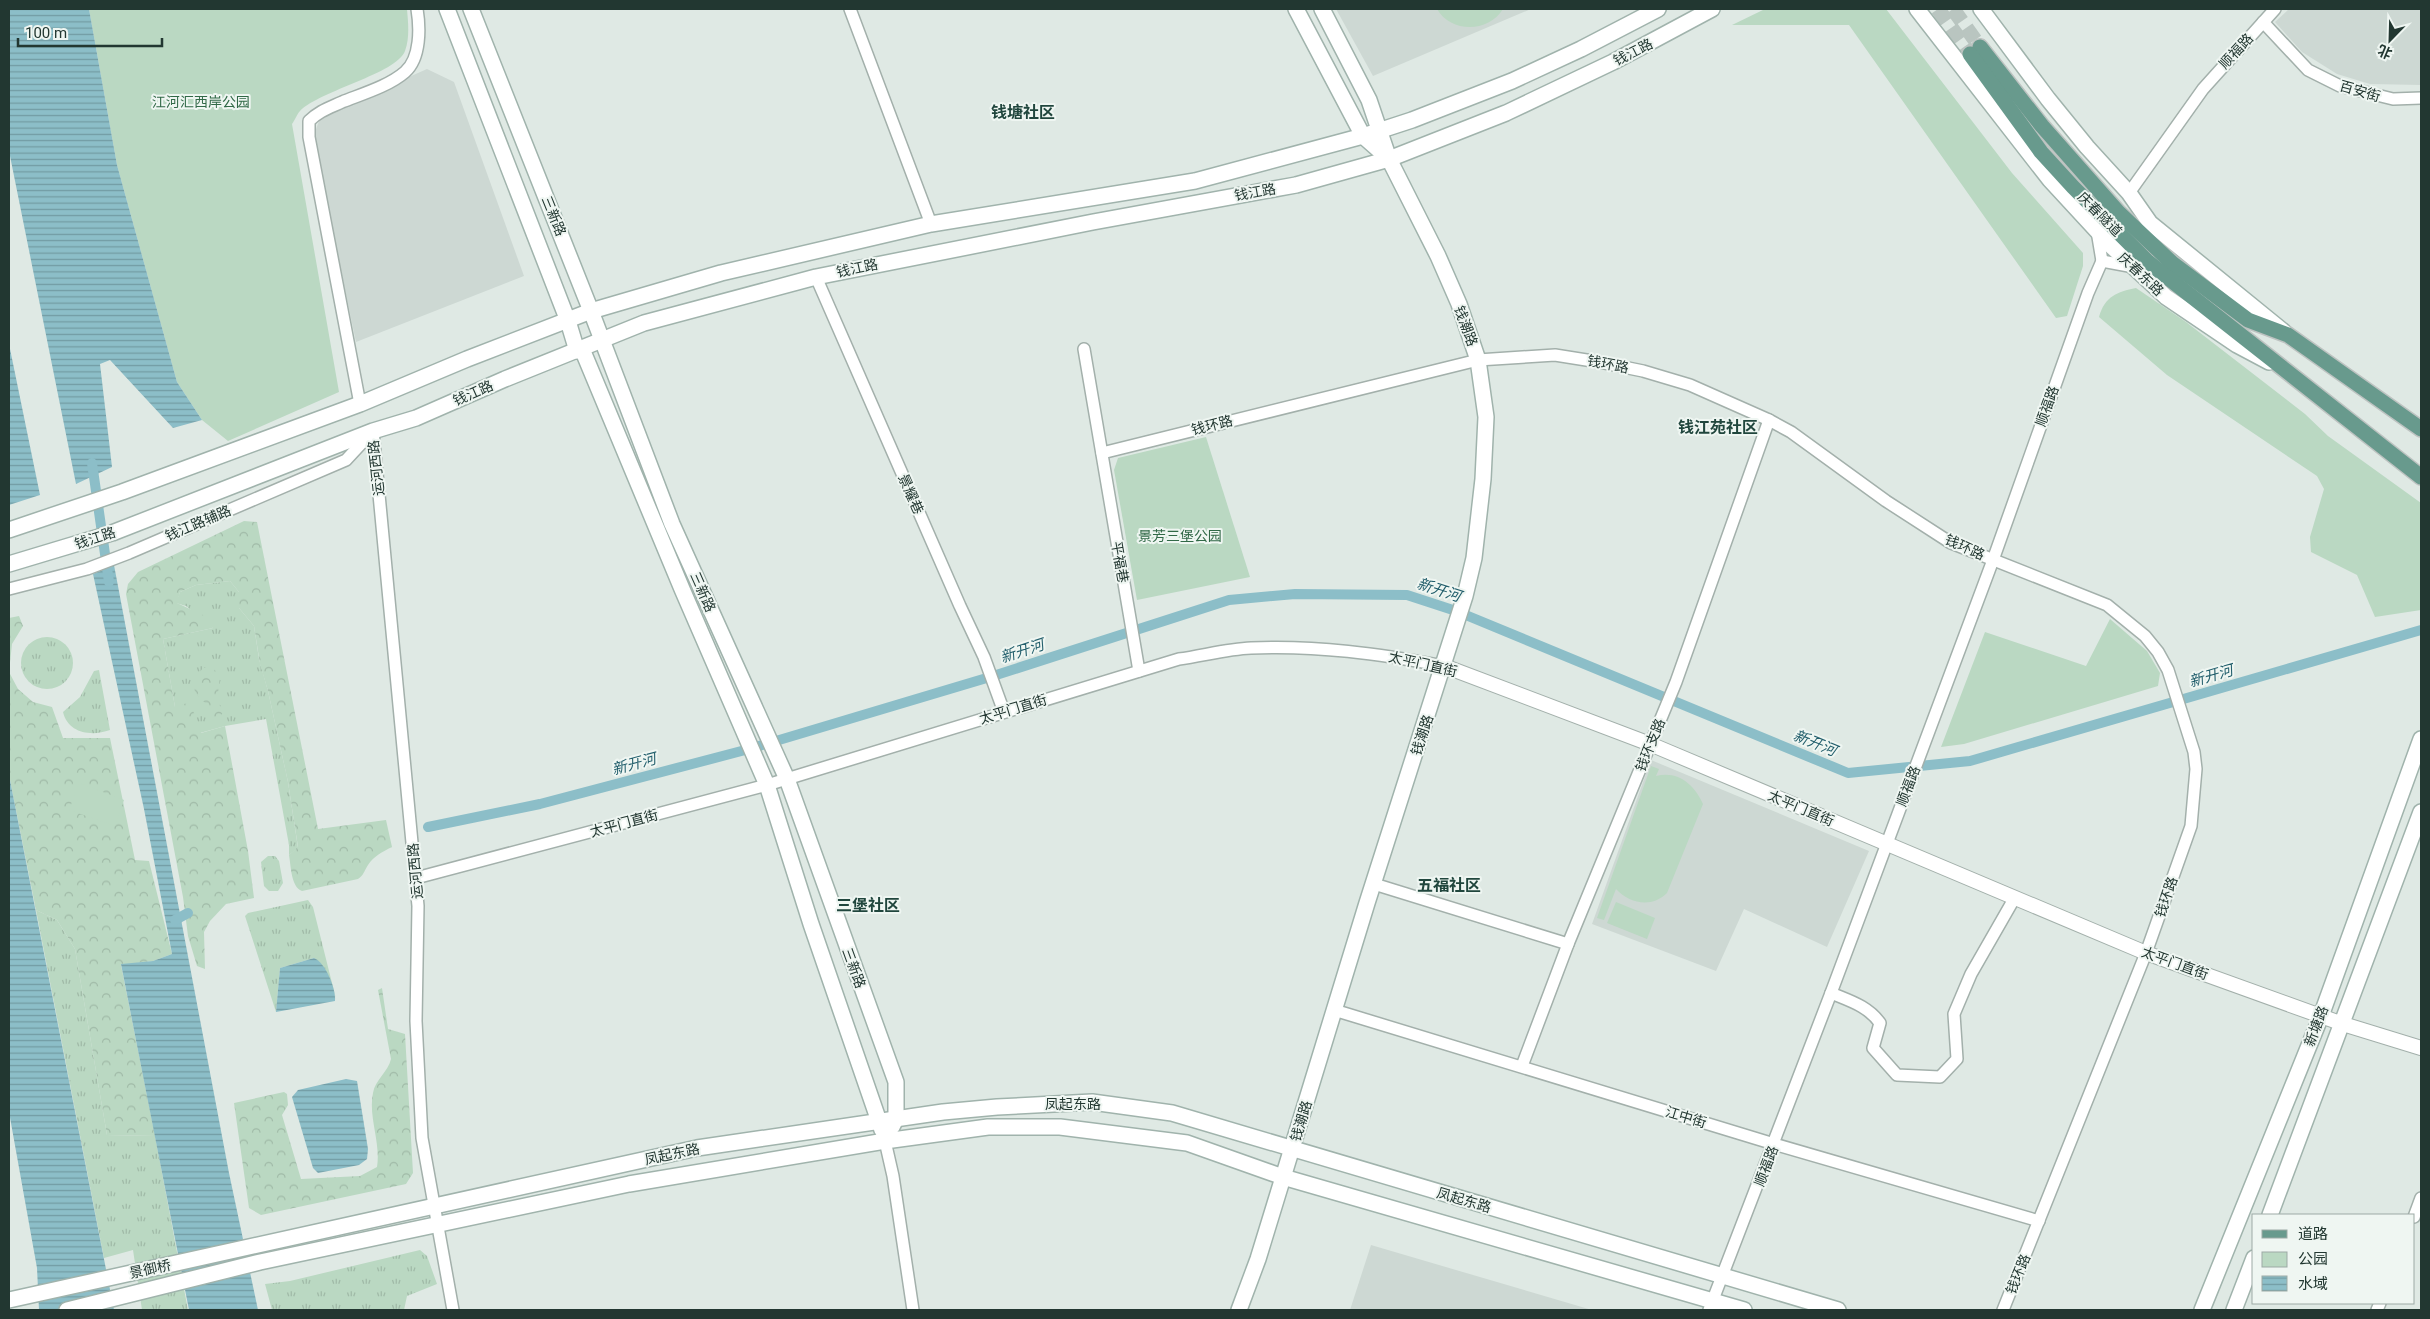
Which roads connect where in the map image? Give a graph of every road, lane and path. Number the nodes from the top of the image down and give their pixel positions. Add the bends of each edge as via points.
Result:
1 (417, 9) edge
2 (447, 9) edge
3 (471, 9) edge
4 (850, 9) edge
5 (1296, 9) edge
6 (1322, 9) edge
7 (1658, 9) edge
8 (1712, 9) edge
9 (1917, 9) edge
10 (1981, 9) edge
11 (2275, 9) edge
12 (2263, 22) junction
13 (2421, 98) edge
14 (1379, 130) junction
15 (1363, 136) junction
16 (1389, 159) junction
17 (2129, 193) junction
18 (931, 224) junction
19 (2097, 231) junction
20 (2102, 261) junction
21 (2134, 267) junction
22 (816, 277) junction
23 (592, 311) junction
24 (568, 321) junction
25 (2288, 335) junction
26 (602, 341) junction
27 (1084, 349) dead end
28 (580, 350) junction
29 (1478, 360) junction
30 (2280, 368) junction
31 (360, 404) junction
32 (1769, 420) junction
33 (2421, 429) edge
34 (373, 431) junction
35 (1102, 453) junction
36 (2421, 477) edge
37 (9, 530) edge
38 (1993, 560) junction
39 (9, 564) edge
40 (9, 589) edge
41 (1444, 666) junction
42 (1138, 671) junction
43 (1004, 712) junction
44 (2421, 739) edge
45 (1650, 744) junction
46 (787, 779) junction
47 (767, 785) junction
48 (2421, 812) edge
49 (1886, 844) junction
50 (416, 878) junction
51 (1374, 884) junction
52 (2014, 899) junction
53 (1568, 944) junction
54 (2146, 953) junction
55 (1831, 993) junction
56 (1334, 1010) junction
57 (2321, 1016) junction
58 (2343, 1024) junction
59 (2421, 1048) edge
60 (1522, 1066) junction
61 (896, 1119) junction
62 (879, 1122) junction
63 (885, 1141) junction
64 (1774, 1144) junction
65 (1292, 1150) junction
66 (1283, 1177) junction
67 (2421, 1198) edge
68 (435, 1206) junction
69 (2270, 1214) edge
70 (2415, 1214) edge
71 (2039, 1221) junction
72 (438, 1224) junction
73 (291, 1238) joint
74 (296, 1254) joint
75 (2252, 1263) edge
76 (1724, 1275) junction
77 (9, 1300) edge
78 (1711, 1306) edge
79 (67, 1310) edge
80 (453, 1310) edge
81 (913, 1310) edge
82 (1239, 1310) edge
83 (1744, 1310) edge
84 (1838, 1310) edge
85 (2003, 1310) edge
86 (2202, 1310) edge
87 (2234, 1310) edge

1 - 31 street via 417,52 406,71 376,88 317,112 309,121 308,137
2 - 24 main road, 三新路
3 - 23 main road, 三新路
4 - 18 street
5 - 15 main road, 钱潮路
6 - 14 main road, 钱潮路 via 1369,100
7 - 14 main road, 钱江路 via 1512,81
8 - 16 main road, 钱江路 via 1613,62 1506,113
9 - 19 main road, 庆春东路 via 2050,180
10 - 17 main road via 2054,106
11 - 12 street, 顺福路
12 - 13 street, 百安街 via 2308,70 2340,86 2393,99
12 - 17 street, 顺福路 via 2203,89
14 - 15 main road, 钱江路
14 - 16 main road, 钱潮路
15 - 16 main road, 钱潮路
15 - 18 main road, 钱江路 via 1195,181
16 - 22 main road, 钱江路 via 1296,185
16 - 29 main road, 钱潮路 via 1438,256
17 - 25 main road via 2150,223
18 - 23 main road, 钱江路 via 722,273
19 - 20 street
19 - 21 main road, 庆春东路
20 - 21 street
20 - 38 street, 顺福路
21 - 30 main road, 庆春东路 via 2166,297 2237,345
22 - 26 main road, 钱江路 via 644,323
22 - 43 street, 景耀巷 via 984,657
23 - 24 main road, 钱江路
23 - 26 main road, 三新路
24 - 28 main road, 三新路
24 - 31 main road, 钱江路 via 467,358
25 - 30 main road, 庆春隧道 via 2248,320 2172,263 2118,212 1975,50 2041,152 2072,187 2148,262
25 - 33 main road
26 - 28 main road, 钱江路
26 - 46 main road, 三新路 via 672,524
27 - 35 street, 平福巷
28 - 34 main road, 钱江路 via 416,418
28 - 47 main road, 三新路
29 - 32 street, 钱环路 via 1554,355 1643,371 1690,385
29 - 35 street, 钱环路
29 - 41 main road, 钱潮路 via 1486,416 1484,479 1474,558
30 - 36 main road, 庆春东路
31 - 37 main road, 钱江路
32 - 38 street, 钱环路 via 1791,432 1922,526 1951,543
32 - 45 street, 钱环支路 via 1676,682
34 - 39 main road, 钱江路 via 133,525
34 - 40 street, 钱江路辅路 via 346,460 87,569
34 - 50 street, 运河西路
35 - 42 street, 平福巷
38 - 49 street, 顺福路
38 - 54 street, 钱环路 via 2107,605 2145,636 2158,652 2174,687 2194,752 2196,769 2191,826
41 - 42 street, 太平门直街 via 1372,653 1312,648 1249,648 1179,659
41 - 45 street, 太平门直街
41 - 51 main road, 钱潮路
42 - 43 street, 太平门直街
43 - 46 street, 太平门直街
44 - 57 main road, 新塘路
45 - 49 street, 太平门直街
45 - 53 street, 钱环支路
46 - 47 street, 太平门直街
46 - 61 main road, 三新路 via 896,1082
47 - 50 street, 太平门直街
47 - 62 main road, 三新路
48 - 58 main road, 新塘路
49 - 52 street, 太平门直街
49 - 55 street, 顺福路
50 - 68 street, 运河西路 via 416,1021 422,1138
51 - 53 street
51 - 56 main road, 钱潮路
52 - 54 street, 太平门直街
52 - 55 street via 1971,974 1954,1014 1957,1059 1940,1077 1897,1075 1873,1048 1880,1023 1875,1016 1867,1008
53 - 60 street, 钱环支路
54 - 57 street, 太平门直街
54 - 71 street, 钱环路
55 - 64 street, 顺福路
56 - 60 street, 江中街
56 - 65 main road, 钱潮路
57 - 58 street, 太平门直街
57 - 86 main road, 新塘路
58 - 59 street, 太平门直街
58 - 69 main road, 新塘路
60 - 64 street, 江中街
61 - 62 main road, 凤起东路
61 - 63 main road, 三新路
61 - 65 main road, 凤起东路 via 979,1108 1092,1102 1172,1113
62 - 63 main road, 三新路
62 - 68 main road, 凤起东路 via 697,1148
63 - 66 main road, 凤起东路 via 988,1128 1060,1127 1187,1142
63 - 72 main road, 凤起东路 via 629,1184
63 - 81 street via 894,1176
64 - 71 street, 江中街
64 - 76 street, 顺福路
65 - 66 main road, 钱潮路
65 - 76 main road, 凤起东路
66 - 78 main road, 凤起东路
66 - 82 main road, 钱潮路
67 - 70 street
68 - 72 street, 运河西路
68 - 73 main road, 凤起东路
71 - 85 street, 钱环路
72 - 74 main road, 凤起东路
72 - 80 street, 运河西路
73 - 77 main road, 景御桥
74 - 79 main road, 景御桥
75 - 87 main road
76 - 78 street, 顺福路
76 - 84 main road, 凤起东路
78 - 83 main road, 凤起东路

